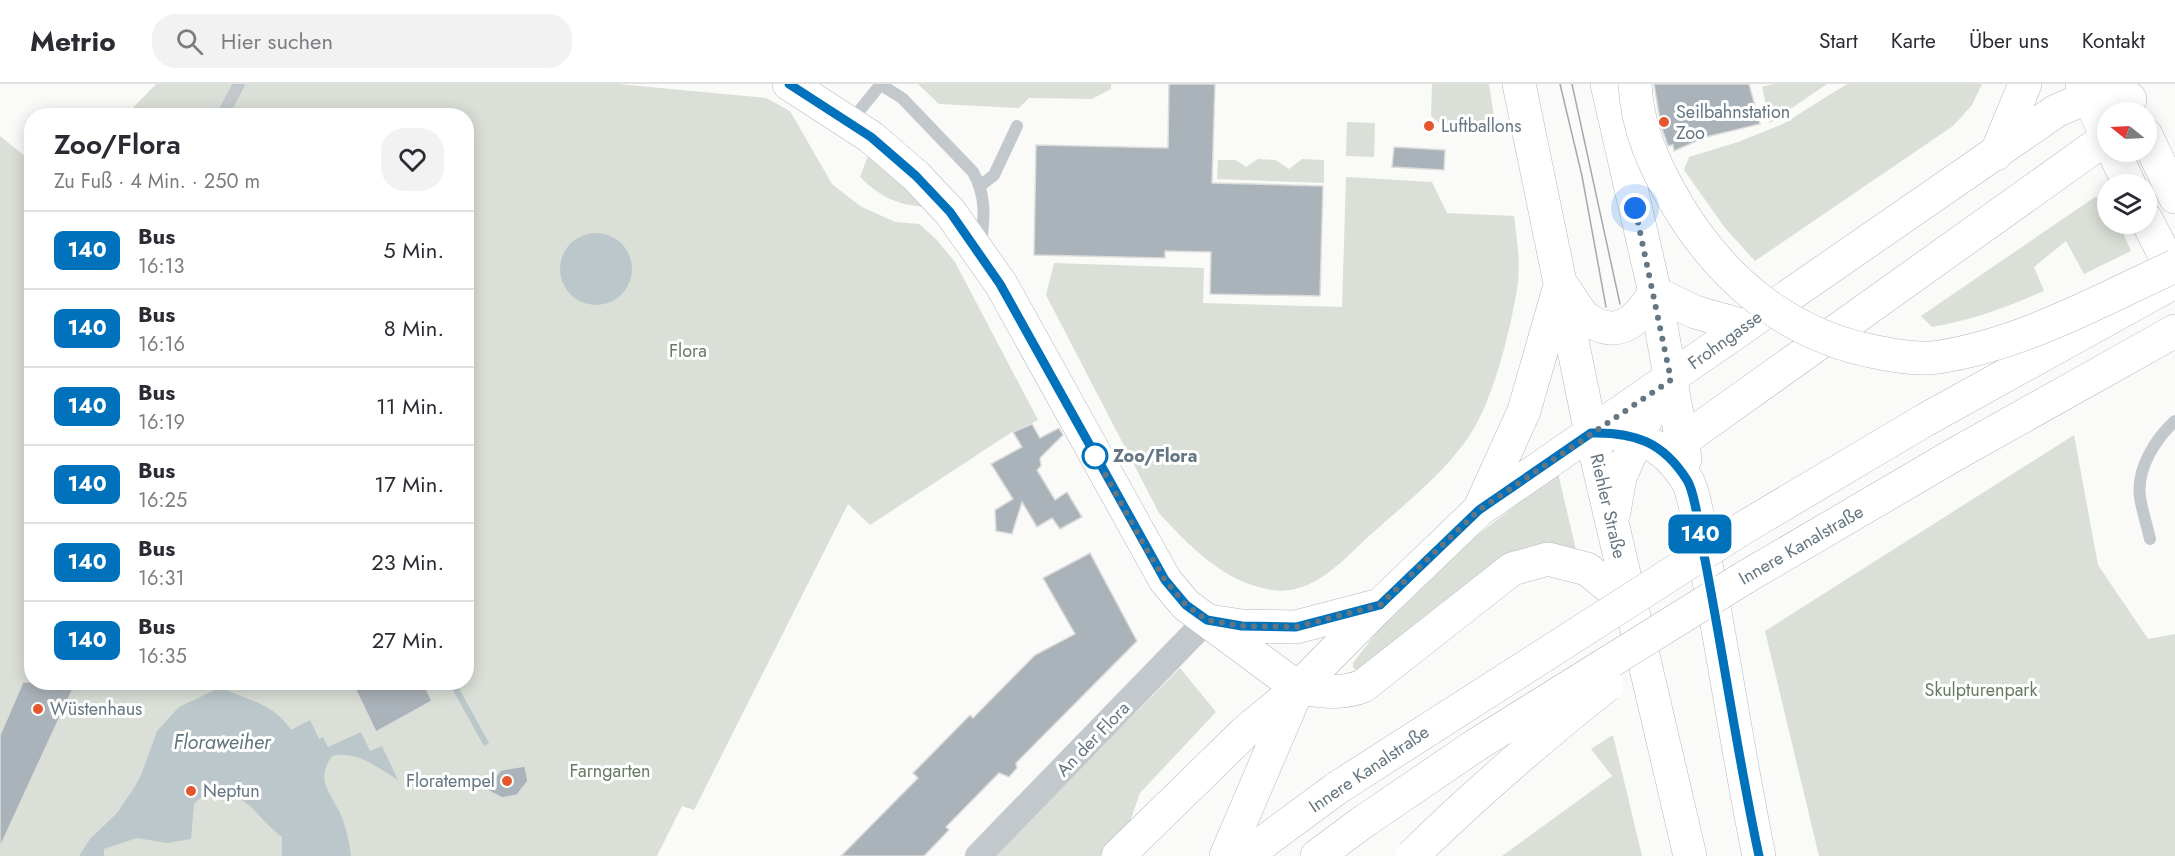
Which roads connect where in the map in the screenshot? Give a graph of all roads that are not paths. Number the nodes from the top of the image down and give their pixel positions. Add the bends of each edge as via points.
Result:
1 (239, 84) edge
2 (789, 84) edge
3 (1519, 84) edge
4 (1607, 84) edge
5 (1635, 84) edge
6 (2025, 84) edge
7 (881, 85) edge
8 (2085, 91) edge
9 (2128, 102) edge
10 (226, 108) edge
11 (2097, 116) edge
12 (850, 122) junction
13 (1017, 126) dead end
14 (2097, 144) edge
15 (1996, 154) junction
16 (2157, 159) edge
17 (981, 186) junction
18 (2175, 197) edge
19 (2154, 234) edge
20 (980, 252) junction
21 (2175, 266) edge
22 (2175, 275) edge
23 (2175, 282) edge
24 (1561, 284) junction
25 (1654, 293) junction
26 (1744, 326) junction
27 (2175, 331) edge
28 (1671, 380) junction
29 (2175, 421) edge
30 (1591, 433) junction
31 (1638, 437) junction
32 (1682, 441) junction
33 (1689, 482) junction
34 (1479, 510) junction
35 (1612, 525) junction
36 (2150, 539) dead end
37 (1744, 578) junction
38 (1629, 603) junction
39 (1380, 605) junction
40 (1207, 620) junction
41 (1298, 688) junction
42 (978, 856) edge
43 (1118, 856) edge
44 (1226, 856) edge
45 (1245, 856) edge
46 (1317, 856) edge
47 (1412, 856) edge
48 (1690, 856) edge
49 (1759, 856) edge

1 - 10 lane
2 - 12 main road
3 - 24 main road, Riehler Straße
4 - 25 main road
5 - 21 main road, bridge via 1650,155 1707,251 1744,289 1781,316 1816,334 1860,349 1903,357 1969,351 2019,337
6 - 15 main road
7 - 12 lane
7 - 17 lane via 910,107 973,172
8 - 9 main road
8 - 11 main road
8 - 15 main road, Frohngasse
12 - 20 main road via 916,176
13 - 17 lane via 994,175
14 - 32 main road
15 - 26 main road, Frohngasse
16 - 18 main road
17 - 20 lane via 985,204
19 - 22 main road
20 - 40 main road via 1144,545 1175,593
23 - 45 main road, Innere Kanalstraße, bridge via 2064,341 1738,531 1337,788
24 - 25 main road via 1589,321 1611,328 1640,316
24 - 30 main road, Riehler Straße
24 - 34 main road via 1524,411
25 - 26 main road via 1695,312
25 - 28 main road
26 - 28 main road, Frohngasse
27 - 37 main road, Innere Kanalstraße
28 - 30 main road, Frohngasse
28 - 31 main road
28 - 32 main road
29 - 36 lane via 2158,438 2144,466 2139,494
30 - 31 main road
30 - 34 main road, Frohngasse
30 - 35 main road, Riehler Straße
31 - 33 main road via 1661,449
31 - 35 main road via 1620,477
32 - 33 main road
33 - 49 main road
34 - 39 main road, Frohngasse
35 - 38 main road, Riehler Straße
37 - 46 main road, Innere Kanalstraße, bridge via 1476,745
37 - 47 main road, bridge via 1551,729
38 - 41 main road via 1587,569 1548,559 1512,569 1363,686 1331,692
38 - 48 main road, Riehler Straße
39 - 40 main road via 1296,627 1242,626
39 - 41 main road, Frohngasse
40 - 41 main road
40 - 42 street, An der Flora
41 - 43 main road, Frohngasse via 1245,732
41 - 44 main road

